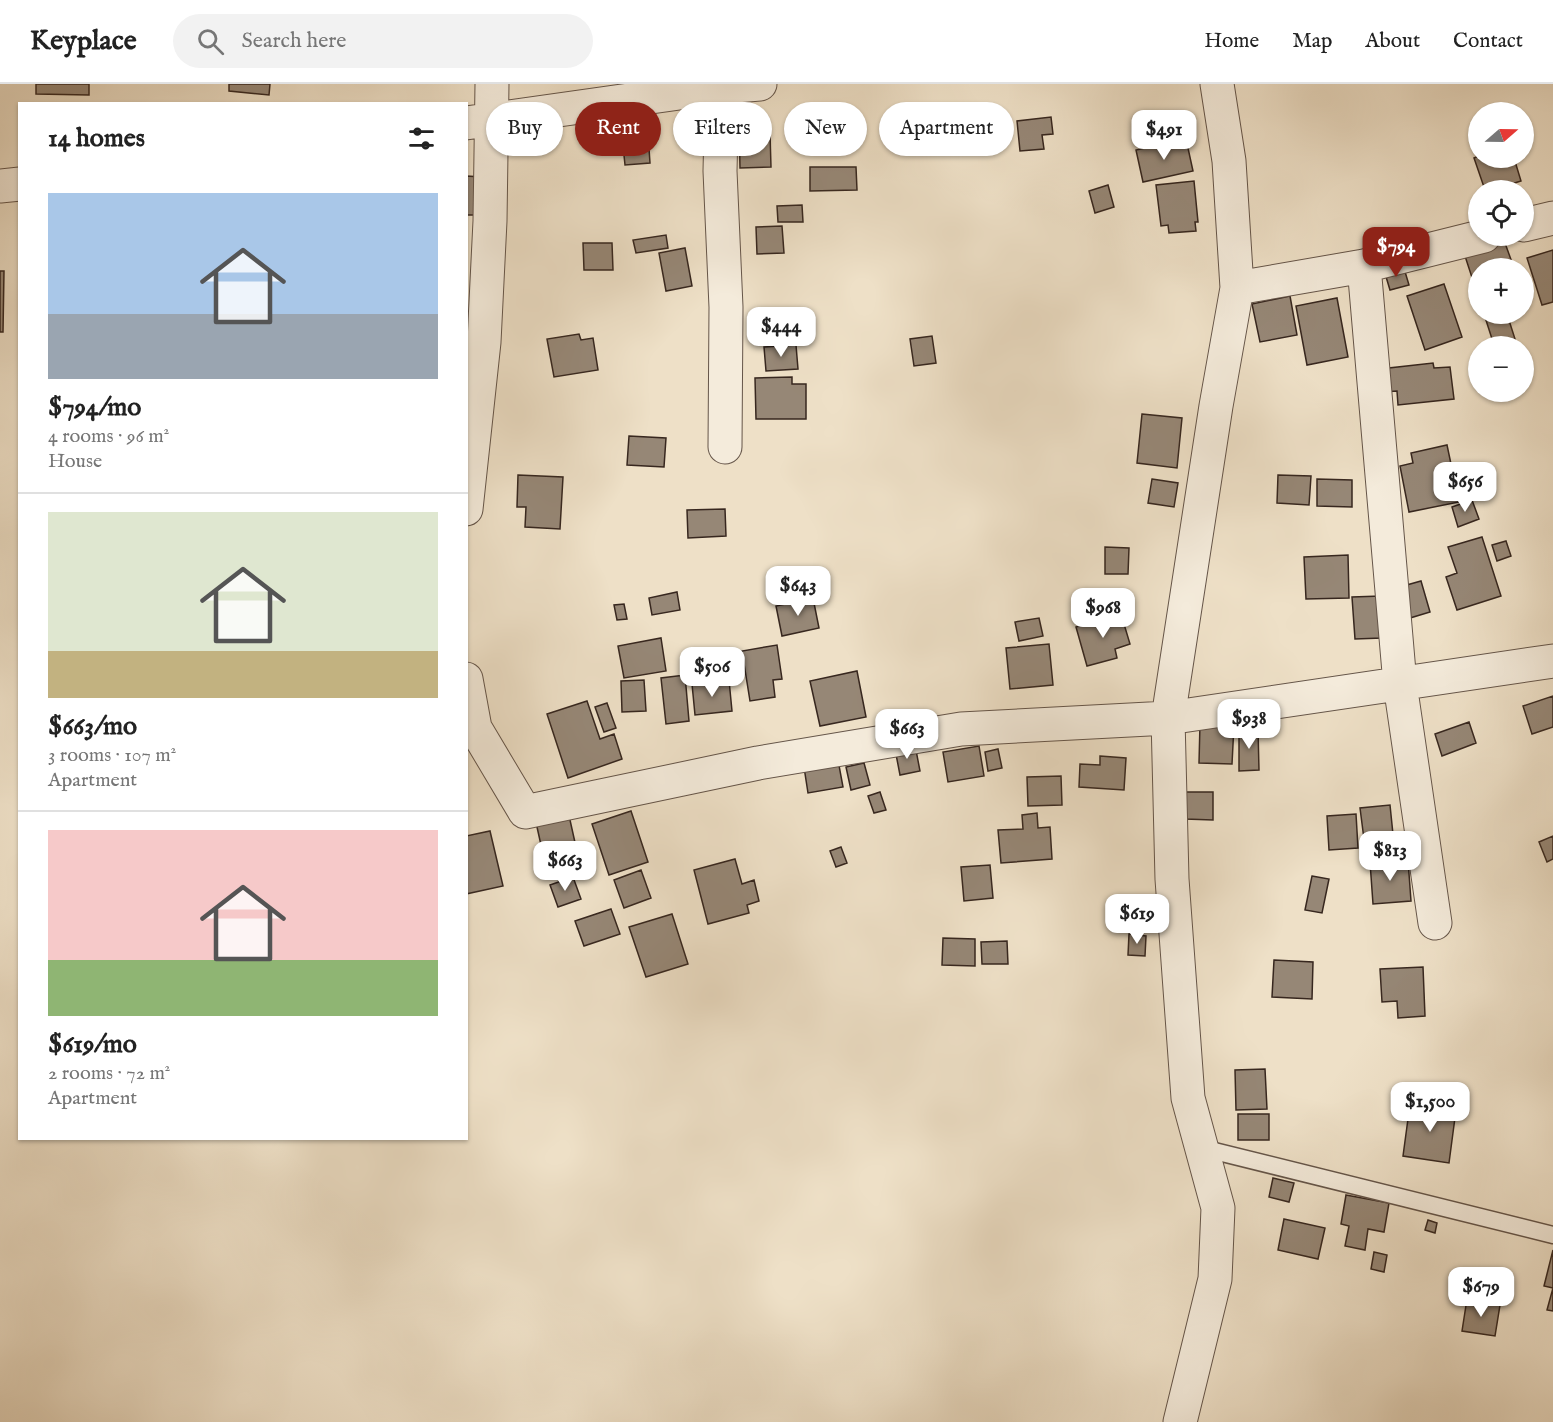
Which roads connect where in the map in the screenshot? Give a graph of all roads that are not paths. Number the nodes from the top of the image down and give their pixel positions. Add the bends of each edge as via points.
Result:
1 (492, 84) edge
2 (760, 84) edge
3 (1217, 84) edge
4 (722, 87) junction
5 (637, 92) edge
6 (478, 121) edge
7 (18, 184) edge
8 (0, 186) edge
9 (1553, 218) edge
10 (1534, 223) edge
11 (1468, 240) edge
12 (1364, 266) junction
13 (1237, 288) junction
14 (725, 447) dead end
15 (468, 490) edge
16 (1553, 661) edge
17 (1400, 684) junction
18 (468, 690) edge
19 (1168, 718) junction
20 (1435, 923) dead end
21 (1202, 1148) junction
22 (1553, 1235) edge
23 (1180, 1422) edge

1 - 6 street
2 - 4 street
3 - 13 street via 1229,161
4 - 5 street
4 - 14 street
5 - 6 street
6 - 15 street via 490,221 484,342
7 - 8 street
9 - 10 street
11 - 12 street
12 - 13 street
12 - 17 street
13 - 19 street
16 - 17 street
17 - 19 street
17 - 20 street
18 - 19 street via 475,728 525,812 759,763 961,729
19 - 21 street via 1172,879 1188,1098
21 - 22 lane
21 - 23 street via 1218,1208 1215,1278

